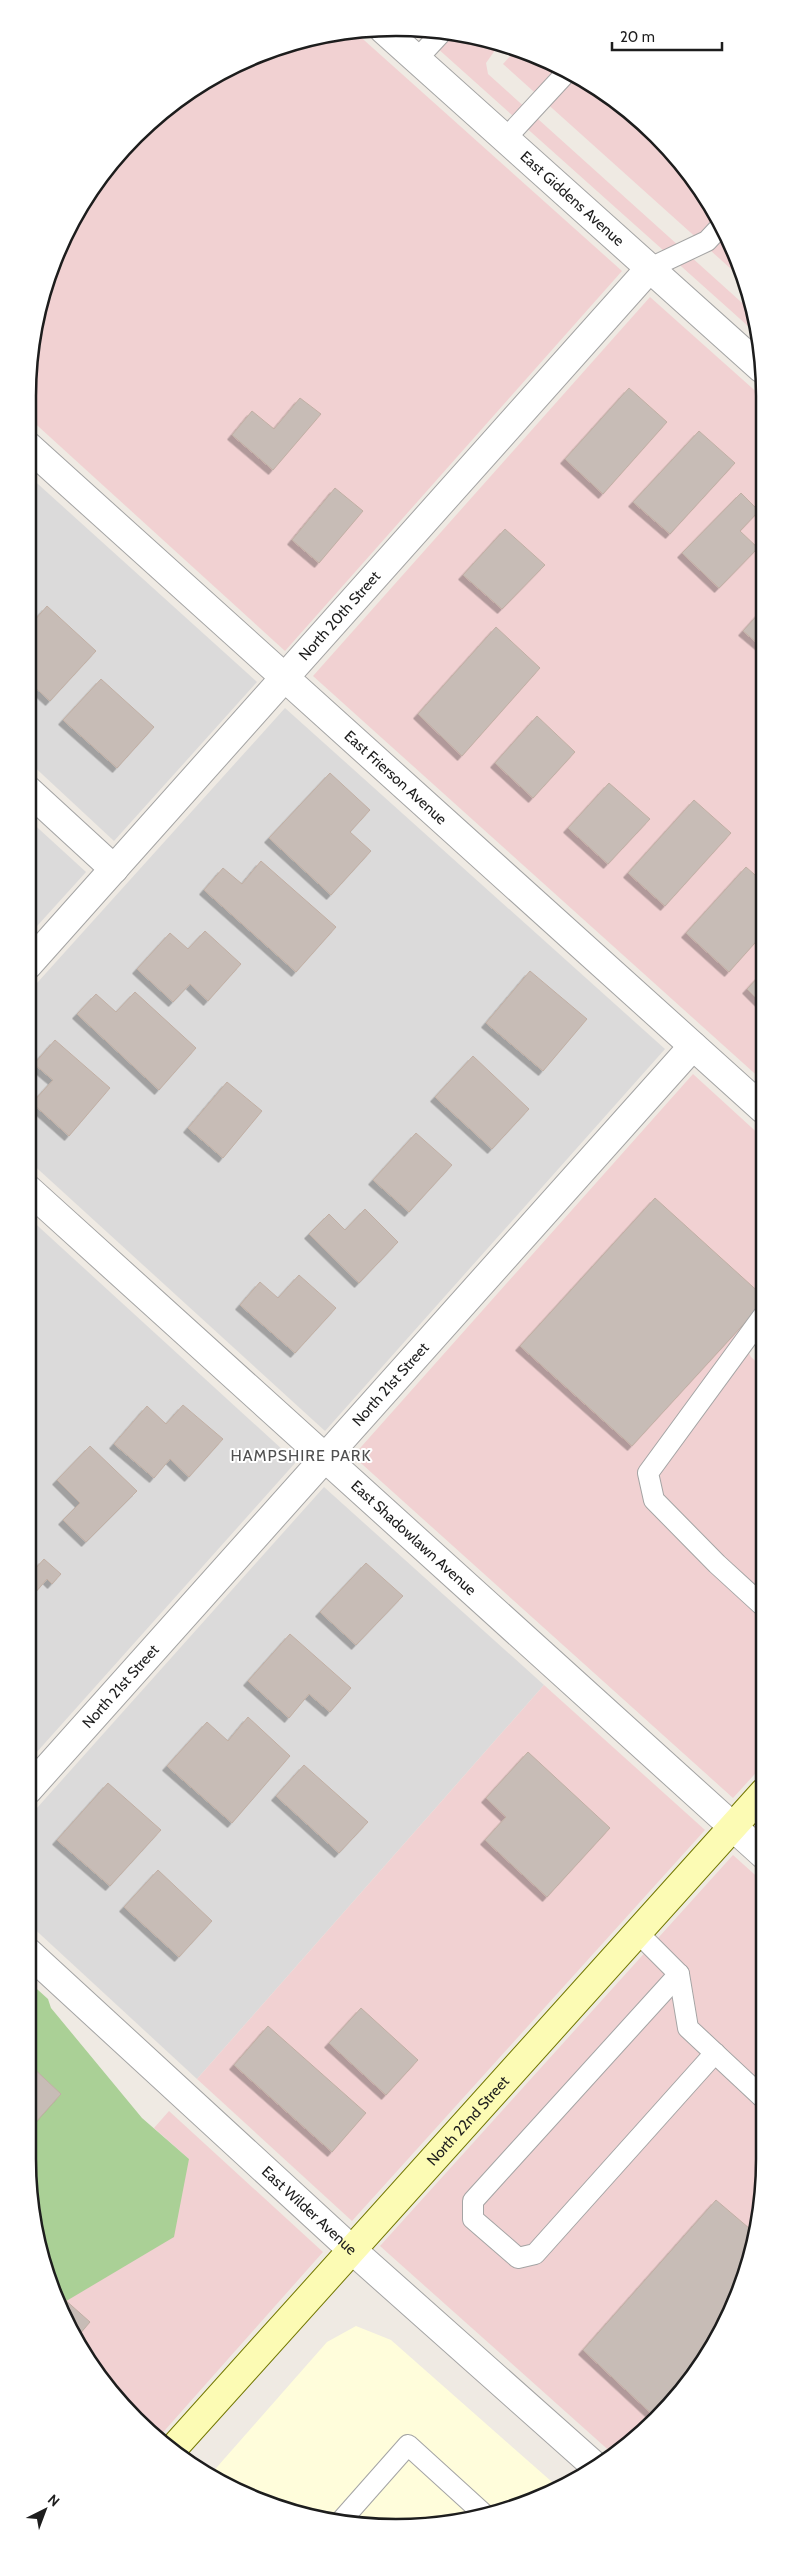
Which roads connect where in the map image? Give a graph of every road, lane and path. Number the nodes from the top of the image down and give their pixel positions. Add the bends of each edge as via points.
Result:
1 (391, 36) edge
2 (436, 38) edge
3 (417, 59) junction
4 (562, 77) edge
5 (506, 138) junction
6 (716, 231) edge
7 (650, 268) junction
8 (754, 362) edge
9 (36, 453) edge
10 (285, 679) junction
11 (36, 797) edge
12 (114, 869) junction
13 (36, 956) edge
14 (693, 1046) junction
15 (756, 1103) edge
16 (36, 1196) edge
17 (756, 1325) edge
18 (324, 1459) junction
19 (756, 1600) edge
20 (36, 1781) edge
21 (756, 1801) edge
22 (733, 1827) junction
23 (756, 1848) edge
24 (637, 1932) junction
25 (36, 1959) edge
26 (679, 1974) junction
27 (715, 2053) junction
28 (756, 2091) edge
29 (351, 2249) junction
30 (177, 2444) edge
31 (591, 2461) edge
32 (478, 2509) edge
33 (346, 2515) edge

1 - 3 street, East Giddens Avenue
2 - 3 lane
3 - 5 street, East Giddens Avenue
4 - 5 lane
5 - 7 street, East Giddens Avenue
6 - 7 lane via 707,241
7 - 8 street, East Giddens Avenue
7 - 10 street, North 20th Street
9 - 10 street, East Frierson Avenue
10 - 12 street, North 20th Street
10 - 14 street, East Frierson Avenue
11 - 12 street
12 - 13 street, North 20th Street
14 - 15 street, East Frierson Avenue
14 - 18 street, North 21st Street
16 - 18 street, East Shadowlawn Avenue
17 - 19 lane via 648,1472 654,1500
18 - 20 street, North 21st Street
18 - 22 street, East Shadowlawn Avenue
21 - 22 main road, North 22nd Street
22 - 23 street, East Shadowlawn Avenue
22 - 24 main road, North 22nd Street
24 - 26 lane
24 - 29 main road, North 22nd Street
25 - 29 street, East Wilder Avenue
26 - 27 lane via 688,2028
26 - 27 lane via 473,2201 473,2219 518,2258 535,2254
27 - 28 lane
29 - 30 main road, North 22nd Street
29 - 31 street, East Wilder Avenue
32 - 33 lane via 408,2446

